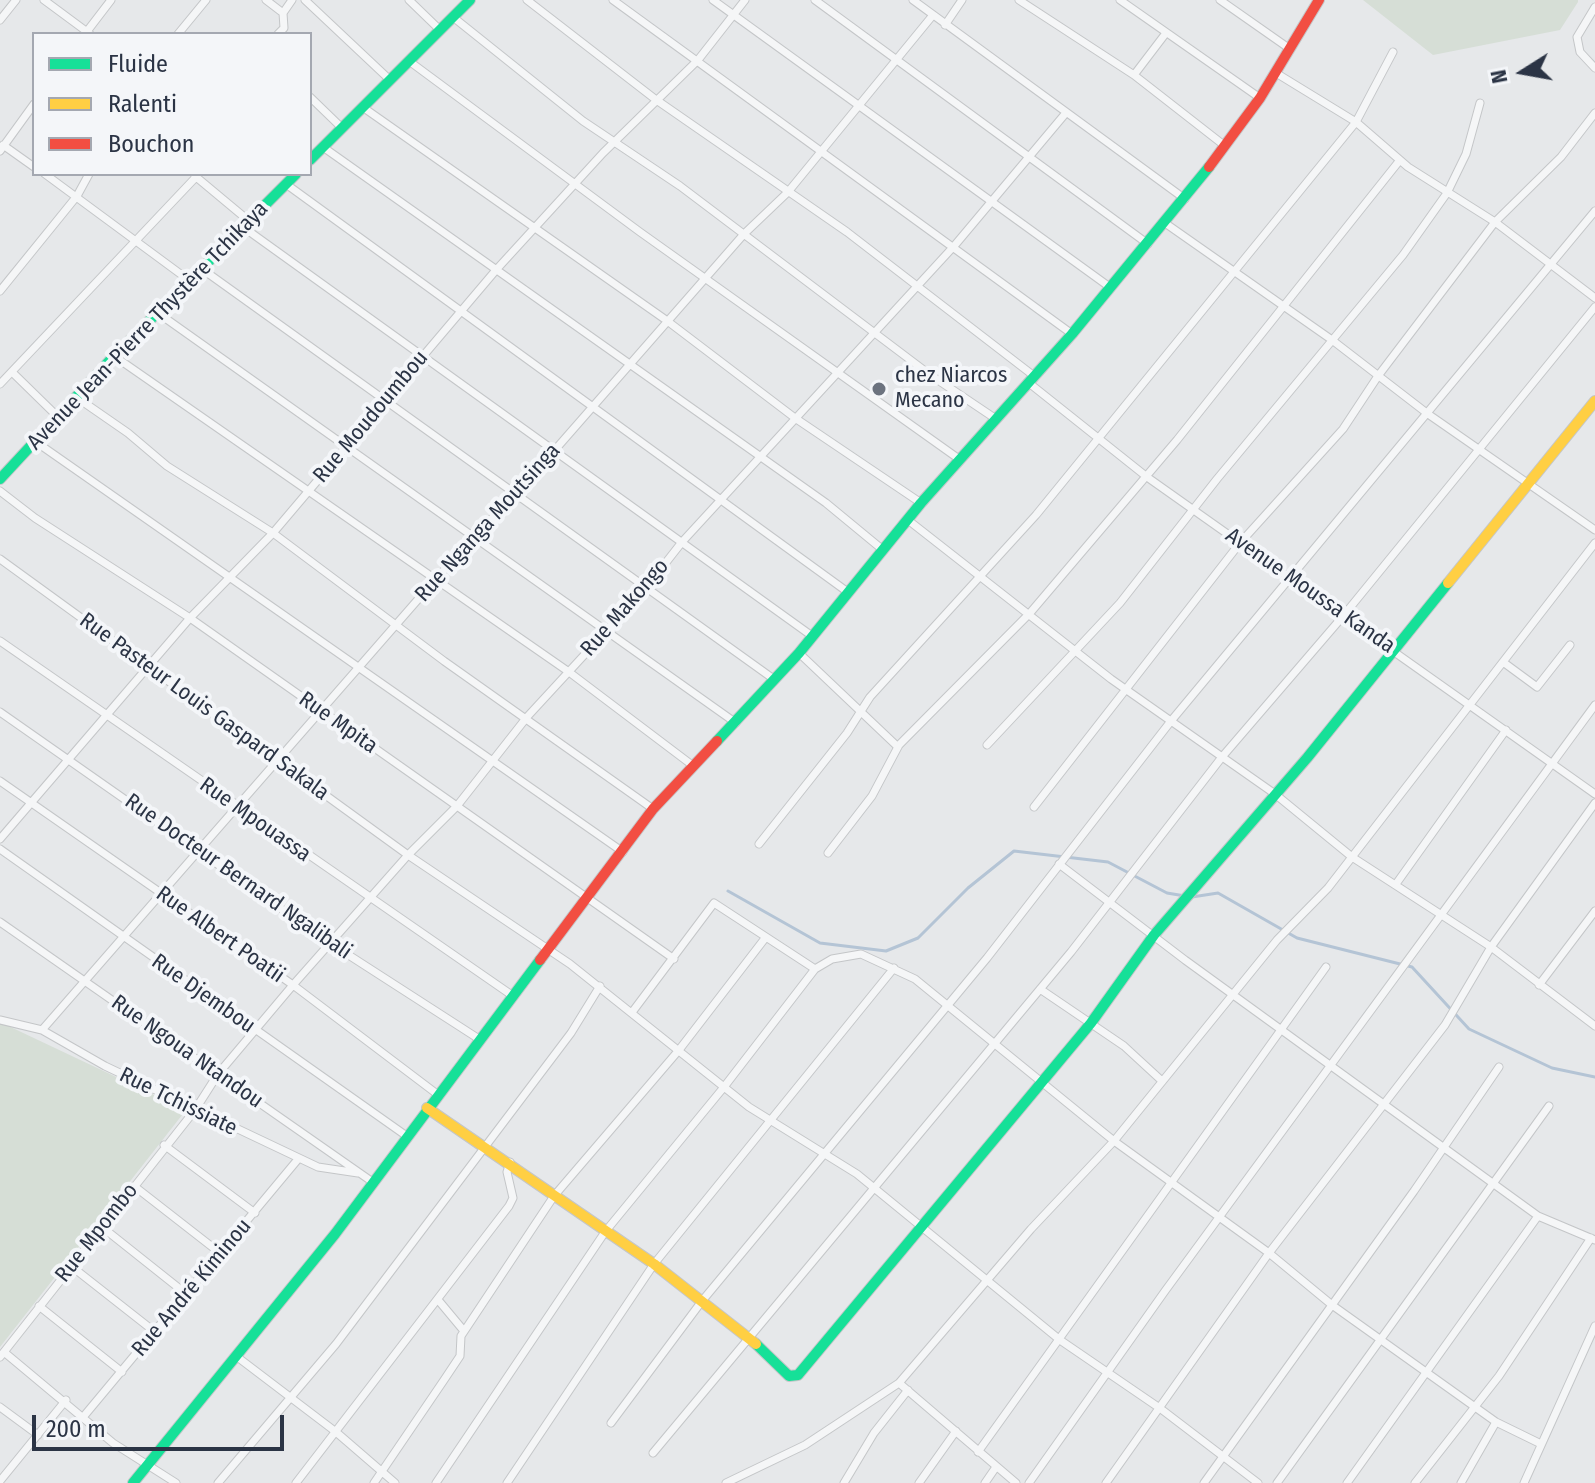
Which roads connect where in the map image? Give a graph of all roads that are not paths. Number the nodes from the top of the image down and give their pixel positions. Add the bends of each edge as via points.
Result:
1 (16, 0) edge
2 (44, 0) edge
3 (111, 0) edge
4 (206, 0) edge
5 (266, 0) edge
6 (292, 0) edge
7 (305, 0) edge
8 (409, 0) edge
9 (470, 0) edge
10 (527, 0) edge
11 (613, 0) edge
12 (713, 0) edge
13 (745, 0) edge
14 (815, 0) edge
15 (913, 0) edge
16 (962, 0) edge
17 (1019, 0) edge
18 (1120, 0) edge
19 (1220, 0) edge
20 (1318, 1) edge
21 (1595, 7) edge
22 (283, 13) junction
23 (933, 15) junction
24 (453, 17) junction
25 (735, 18) junction
26 (0, 20) edge
27 (945, 25) junction
28 (440, 30) junction
29 (86, 32) edge
30 (88, 32) edge
31 (180, 32) edge
32 (280, 32) edge
33 (1166, 33) junction
34 (1290, 49) junction
35 (1393, 52) dead end
36 (698, 60) junction
37 (409, 61) junction
38 (896, 63) junction
39 (1595, 68) edge
40 (1276, 73) junction
41 (1134, 75) junction
42 (390, 80) junction
43 (1260, 98) junction
44 (312, 99) edge
45 (655, 99) junction
46 (1480, 103) dead end
47 (859, 106) junction
48 (32, 107) edge
49 (364, 108) junction
50 (1595, 113) edge
51 (1065, 114) junction
52 (1356, 122) junction
53 (342, 128) junction
54 (615, 141) junction
55 (1225, 146) junction
56 (1, 147) edge
57 (323, 147) junction
58 (821, 153) junction
59 (1031, 157) junction
60 (312, 158) edge
61 (1400, 160) junction
62 (32, 166) edge
63 (48, 176) edge
64 (88, 176) edge
65 (195, 176) edge
66 (294, 176) edge
67 (286, 184) junction
68 (575, 184) junction
69 (788, 192) junction
70 (1447, 193) junction
71 (77, 196) junction
72 (1185, 199) junction
73 (992, 201) junction
74 (1595, 211) edge
75 (1495, 222) junction
76 (1165, 223) junction
77 (246, 224) junction
78 (537, 228) junction
79 (744, 234) junction
80 (136, 240) junction
81 (1148, 244) junction
82 (955, 245) junction
83 (1550, 265) junction
84 (202, 269) junction
85 (496, 270) junction
86 (1234, 273) junction
87 (705, 277) junction
88 (190, 281) junction
89 (917, 288) junction
90 (1111, 288) junction
91 (0, 291) edge
92 (1595, 298) edge
93 (1285, 305) junction
94 (1595, 307) edge
95 (461, 312) junction
96 (158, 313) junction
97 (666, 320) junction
98 (874, 333) junction
99 (1072, 334) junction
100 (1332, 340) junction
101 (114, 356) junction
102 (421, 358) junction
103 (629, 365) junction
104 (12, 372) junction
105 (840, 372) junction
106 (1378, 376) junction
107 (1031, 380) junction
108 (0, 384) edge
109 (76, 397) junction
110 (1595, 401) edge
111 (384, 403) junction
112 (590, 408) junction
113 (1428, 414) junction
114 (58, 417) junction
115 (795, 418) junction
116 (996, 419) junction
117 (1100, 437) junction
118 (36, 442) junction
119 (345, 447) junction
120 (1476, 449) junction
121 (554, 451) junction
122 (760, 457) junction
123 (959, 459) junction
124 (1147, 477) junction
125 (0, 479) edge
126 (1529, 484) junction
127 (0, 491) edge
128 (308, 491) junction
129 (513, 494) junction
130 (721, 501) junction
131 (921, 503) junction
132 (1195, 510) junction
133 (908, 520) junction
134 (1595, 530) edge
135 (273, 533) junction
136 (472, 538) junction
137 (682, 542) junction
138 (1240, 543) junction
139 (1595, 543) edge
140 (883, 550) junction
141 (0, 559) edge
142 (982, 575) junction
143 (1289, 577) junction
144 (230, 579) junction
145 (435, 580) junction
146 (646, 588) junction
147 (849, 593) junction
148 (1030, 613) junction
149 (1344, 615) junction
150 (190, 618) junction
151 (397, 626) junction
152 (605, 630) junction
153 (812, 636) junction
154 (0, 641) edge
155 (1570, 645) dead end
156 (1394, 650) junction
157 (1078, 652) junction
158 (799, 653) junction
159 (1503, 662) junction
160 (148, 668) junction
161 (358, 668) junction
162 (569, 672) junction
163 (775, 680) junction
164 (1124, 688) junction
165 (1595, 705) edge
166 (1469, 707) junction
167 (862, 711) junction
168 (0, 712) edge
169 (322, 712) junction
170 (106, 717) junction
171 (527, 717) junction
172 (1171, 721) junction
173 (736, 723) junction
174 (1506, 730) junction
175 (987, 745) dead end
176 (898, 747) junction
177 (68, 757) junction
178 (1222, 757) junction
179 (280, 761) junction
180 (492, 761) junction
181 (1552, 762) junction
182 (692, 765) junction
183 (0, 781) edge
184 (1275, 794) junction
185 (1595, 794) edge
186 (30, 803) junction
187 (1595, 803) edge
188 (457, 806) junction
189 (237, 807) junction
190 (1034, 807) dead end
191 (653, 809) junction
192 (0, 839) edge
193 (759, 844) dead end
194 (0, 849) edge
195 (198, 851) junction
196 (623, 852) junction
197 (828, 853) dead end
198 (408, 855) junction
199 (1352, 857) junction
200 (1059, 864) junction
201 (1396, 884) junction
202 (160, 894) junction
203 (588, 898) junction
204 (371, 900) junction
205 (1108, 901) junction
206 (1595, 911) edge
207 (1443, 915) junction
208 (0, 922) edge
209 (1154, 935) junction
210 (766, 937) junction
211 (125, 938) junction
212 (330, 943) junction
213 (1491, 947) junction
214 (547, 951) junction
215 (674, 959) junction
216 (1326, 967) dead end
217 (894, 968) junction
218 (815, 969) junction
219 (86, 982) junction
220 (293, 985) junction
221 (1539, 985) junction
222 (600, 986) junction
223 (1040, 989) junction
224 (1234, 995) junction
225 (513, 996) junction
226 (947, 1004) junction
227 (633, 1011) junction
228 (0, 1020) edge
229 (1091, 1023) junction
230 (1595, 1026) edge
231 (1284, 1029) junction
232 (42, 1030) junction
233 (255, 1031) junction
234 (479, 1039) junction
235 (993, 1045) junction
236 (679, 1050) junction
237 (1332, 1065) junction
238 (1499, 1067) dead end
239 (218, 1074) junction
240 (1041, 1081) junction
241 (1162, 1081) junction
242 (724, 1087) junction
243 (437, 1094) junction
244 (1384, 1103) junction
245 (1549, 1106) dead end
246 (427, 1108) junction
247 (195, 1110) junction
248 (772, 1122) junction
249 (408, 1137) junction
250 (1114, 1141) junction
251 (164, 1145) junction
252 (486, 1146) junction
253 (1442, 1146) junction
254 (824, 1154) junction
255 (299, 1158) junction
256 (510, 1162) junction
257 (361, 1173) junction
258 (1171, 1182) junction
259 (374, 1183) junction
260 (1491, 1183) junction
261 (134, 1186) junction
262 (876, 1188) junction
263 (554, 1196) junction
264 (255, 1213) junction
265 (1538, 1216) junction
266 (1221, 1218) junction
267 (922, 1224) junction
268 (102, 1227) junction
269 (605, 1232) junction
270 (1593, 1239) edge
271 (220, 1253) junction
272 (1269, 1253) junction
273 (654, 1264) junction
274 (71, 1266) junction
275 (988, 1281) junction
276 (185, 1293) junction
277 (439, 1301) junction
278 (702, 1301) junction
279 (1332, 1305) junction
280 (39, 1306) junction
281 (1595, 1326) edge
282 (464, 1331) junction
283 (155, 1332) junction
284 (749, 1338) junction
285 (1060, 1340) junction
286 (1382, 1341) junction
287 (2, 1355) edge
288 (236, 1356) junction
289 (122, 1372) junction
290 (1427, 1373) junction
291 (1110, 1374) junction
292 (899, 1383) junction
293 (908, 1390) junction
294 (291, 1398) junction
295 (66, 1400) junction
296 (1474, 1406) junction
297 (0, 1407) edge
298 (1161, 1409) junction
299 (84, 1416) junction
300 (1496, 1422) junction
301 (611, 1423) dead end
302 (956, 1431) junction
303 (336, 1432) junction
304 (38, 1435) junction
305 (1539, 1443) junction
306 (978, 1452) junction
307 (653, 1453) dead end
308 (1221, 1455) junction
309 (148, 1463) junction
310 (996, 1467) junction
311 (383, 1471) junction
312 (0, 1481) edge
313 (133, 1483) edge
314 (176, 1483) edge
315 (218, 1483) edge
316 (296, 1483) edge
317 (374, 1483) edge
318 (395, 1483) edge
319 (436, 1483) edge
320 (507, 1483) edge
321 (726, 1483) edge
322 (844, 1483) edge
323 (919, 1483) edge
324 (985, 1483) edge
325 (1016, 1483) edge
326 (1029, 1483) edge
327 (1106, 1483) edge
328 (1204, 1483) edge
329 (1258, 1483) edge
330 (1277, 1483) edge
331 (1347, 1483) edge
332 (1415, 1483) edge
333 (1461, 1483) edge
334 (1524, 1483) edge

1 - 26 street
2 - 29 street
3 - 30 street
4 - 31 street
5 - 22 street
6 - 22 street
7 - 42 street
8 - 28 street
9 - 24 street
10 - 45 street, Avenue Moussa Kanda
11 - 36 street
12 - 25 street
13 - 25 street, Rue Moudoumbou
14 - 38 street
15 - 23 street
16 - 27 street
17 - 41 street
18 - 33 street
19 - 34 street
20 - 34 street
21 - 39 street via 1577,37 1580,52
22 - 32 street
23 - 27 street
23 - 38 street, Rue Nganga Moutsinga
24 - 28 street
24 - 54 street
25 - 36 street, Rue Moudoumbou
25 - 47 street
27 - 51 street
28 - 37 street
33 - 41 street
33 - 43 street
34 - 40 street
35 - 52 street
36 - 45 street, Rue Moudoumbou
36 - 58 street
37 - 42 street
37 - 68 street
38 - 47 street, Rue Nganga Moutsinga
38 - 59 street
40 - 43 street
40 - 52 street
41 - 55 street
42 - 49 street
43 - 55 street
44 - 53 street
45 - 54 street, Rue Moudoumbou
45 - 69 street, Avenue Moussa Kanda
46 - 70 street via 1466,154
47 - 58 street, Rue Nganga Moutsinga
47 - 73 street
48 - 56 street
49 - 53 street
49 - 78 street
50 - 75 street via 1561,157
51 - 59 street, Rue Makongo
51 - 72 street
52 - 61 street
52 - 86 street
53 - 57 street
54 - 68 street, Rue Moudoumbou
54 - 79 street
55 - 72 street
56 - 62 street
57 - 60 street
57 - 85 street
58 - 69 street, Rue Nganga Moutsinga
58 - 82 street
59 - 73 street, Rue Makongo
59 - 81 street
61 - 70 street
61 - 93 street
63 - 71 street
64 - 71 street
65 - 77 street
65 - 80 street
66 - 67 street, Avenue Jean-Pierre Thystère Tchikaya
67 - 77 street, Avenue Jean-Pierre Thystère Tchikaya
67 - 95 street
68 - 78 street, Rue Moudoumbou
68 - 87 street
69 - 79 street, Rue Nganga Moutsinga
69 - 89 street, Avenue Moussa Kanda
70 - 75 street
70 - 100 street
71 - 80 street
71 - 91 street
72 - 76 street
73 - 82 street, Rue Makongo
73 - 90 street
74 - 83 street
75 - 83 street
75 - 106 street
76 - 81 street
76 - 86 street
77 - 84 street, Avenue Jean-Pierre Thystère Tchikaya
77 - 102 street
78 - 85 street, Rue Moudoumbou
78 - 97 street
79 - 87 street, Rue Nganga Moutsinga
79 - 98 street
80 - 88 street
80 - 104 street
81 - 90 street
82 - 89 street, Rue Makongo
82 - 99 street
83 - 92 street
83 - 113 street
84 - 88 street, Avenue Jean-Pierre Thystère Tchikaya
84 - 111 street
85 - 95 street, Rue Moudoumbou
85 - 103 street
86 - 93 street
86 - 117 street
87 - 97 street, Rue Nganga Moutsinga
87 - 105 street
88 - 96 street, Avenue Jean-Pierre Thystère Tchikaya
89 - 98 street, Rue Makongo
89 - 107 street, Avenue Moussa Kanda
90 - 99 street
93 - 100 street
93 - 124 street
94 - 120 street
95 - 102 street, Rue Moudoumbou
95 - 112 street
96 - 101 street, Avenue Jean-Pierre Thystère Tchikaya
96 - 119 street
97 - 103 street, Rue Nganga Moutsinga
97 - 115 street
98 - 105 street, Rue Makongo
98 - 116 street
99 - 107 street
100 - 106 street
100 - 132 street
101 - 109 street, Avenue Jean-Pierre Thystère Tchikaya
101 - 128 street
102 - 111 street, Rue Moudoumbou
102 - 121 street
103 - 112 street, Rue Nganga Moutsinga
103 - 122 street
104 - 108 street
104 - 114 street
105 - 115 street, Rue Makongo
105 - 123 street
106 - 113 street
106 - 138 street via 1343,429
107 - 116 street
107 - 117 street, Avenue Moussa Kanda
109 - 114 street, Avenue Jean-Pierre Thystère Tchikaya
109 - 135 street via 167,466
110 - 126 street
111 - 119 street, Rue Moudoumbou
111 - 129 street
112 - 121 street, Rue Nganga Moutsinga
112 - 130 street
113 - 120 street
113 - 143 street
114 - 118 street, Avenue Jean-Pierre Thystère Tchikaya
115 - 122 street, Rue Makongo
115 - 131 street
116 - 123 street
117 - 124 street, Avenue Moussa Kanda
117 - 142 street
118 - 125 street, Avenue Jean-Pierre Thystère Tchikaya
118 - 144 street
119 - 128 street, Rue Moudoumbou
119 - 136 street
120 - 126 street
120 - 149 street
121 - 129 street, Rue Nganga Moutsinga
121 - 137 street
122 - 130 street, Rue Makongo
122 - 140 street
123 - 131 street
124 - 132 street, Avenue Moussa Kanda
124 - 148 street
126 - 134 street
126 - 156 street
127 - 150 street, Rue Mpita
128 - 135 street, Rue Moudoumbou
128 - 145 street
129 - 136 street, Rue Nganga Moutsinga
129 - 146 street
130 - 137 street, Rue Makongo
130 - 147 street
131 - 133 street
132 - 138 street, Avenue Moussa Kanda
132 - 157 street
133 - 140 street
133 - 142 street
135 - 144 street, Rue Moudoumbou
135 - 151 street
136 - 145 street, Rue Nganga Moutsinga
136 - 152 street
137 - 146 street, Rue Makongo
137 - 153 street
138 - 143 street, Avenue Moussa Kanda
138 - 164 street
139 - 159 street
140 - 147 street
141 - 160 street, Rue Pasteur Louis Gaspard Sakala
142 - 148 street
142 - 167 street
143 - 149 street, Avenue Moussa Kanda
143 - 172 street
144 - 150 street, Rue Moudoumbou
144 - 161 street
145 - 151 street, Rue Nganga Moutsinga
145 - 162 street
146 - 152 street, Rue Makongo
146 - 163 street
147 - 153 street
148 - 157 street
148 - 176 street
149 - 156 street, Avenue Moussa Kanda
149 - 178 street
150 - 160 street, Rue Moudoumbou
150 - 169 street, Rue Mpita
151 - 161 street, Rue Nganga Moutsinga
151 - 171 street
152 - 162 street, Rue Makongo
152 - 173 street
153 - 158 street
154 - 170 street, Rue Mpouassa
155 - 159 street via 1537,687
156 - 166 street, Avenue Moussa Kanda
156 - 184 street
157 - 164 street
157 - 175 street
158 - 163 street
158 - 167 street
159 - 166 street
160 - 170 street, Rue Moudoumbou
160 - 179 street, Rue Pasteur Louis Gaspard Sakala
161 - 169 street, Rue Nganga Moutsinga
161 - 180 street
162 - 171 street, Rue Makongo
162 - 182 street
163 - 173 street
164 - 172 street
164 - 190 street
165 - 181 street
166 - 174 street, Avenue Moussa Kanda
166 - 199 street
167 - 176 street
167 - 193 street
168 - 177 street, Rue Docteur Bernard Ngalibali
169 - 179 street, Rue Nganga Moutsinga
169 - 188 street, Rue Mpita
170 - 177 street, Rue Moudoumbou
170 - 189 street, Rue Mpouassa
171 - 180 street, Rue Makongo
171 - 191 street
172 - 178 street
172 - 200 street
173 - 182 street
174 - 181 street, Avenue Moussa Kanda
174 - 201 street
176 - 197 street via 872,796
177 - 186 street, Rue Moudoumbou
177 - 195 street, Rue Docteur Bernard Ngalibali
178 - 184 street
178 - 205 street
179 - 189 street, Rue Nganga Moutsinga
179 - 198 street, Rue Pasteur Louis Gaspard Sakala
180 - 188 street, Rue Makongo
180 - 196 street
181 - 185 street, Avenue Moussa Kanda
181 - 207 street
182 - 191 street
183 - 186 street, Rue Albert Poatii
184 - 199 street
184 - 209 street
186 - 192 street, Rue Moudoumbou
186 - 202 street, Rue Albert Poatii
187 - 213 street
188 - 198 street, Rue Makongo
188 - 203 street, Rue Mpita
189 - 195 street, Rue Nganga Moutsinga
189 - 204 street, Rue Mpouassa
191 - 196 street
194 - 211 street, Rue Djembou
195 - 202 street, Rue Nganga Moutsinga
195 - 212 street, Rue Docteur Bernard Ngalibali
196 - 203 street
198 - 204 street, Rue Makongo
198 - 214 street, Rue Pasteur Louis Gaspard Sakala
199 - 201 street
199 - 224 street
200 - 205 street
200 - 226 street
201 - 207 street
202 - 211 street, Rue Nganga Moutsinga
202 - 220 street, Rue Albert Poatii
203 - 214 street
203 - 215 street, Rue Mpita
204 - 212 street, Rue Makongo
204 - 225 street, Rue Mpouassa
205 - 209 street
205 - 223 street
206 - 221 street
207 - 213 street
207 - 237 street
208 - 219 street, Rue Ngoua Ntandou
209 - 224 street
209 - 229 street
210 - 215 street via 714,903
210 - 218 street
210 - 236 street
211 - 219 street, Rue Nganga Moutsinga
211 - 233 street, Rue Djembou
212 - 220 street, Rue Makongo
212 - 234 street, Rue Docteur Bernard Ngalibali
213 - 221 street
213 - 244 street via 1445,1025
214 - 222 street, Rue Pasteur Louis Gaspard Sakala
214 - 225 street
215 - 227 street
216 - 231 street
217 - 218 street via 861,954 832,959
217 - 226 street
217 - 248 street
218 - 242 street
219 - 232 street, Rue Nganga Moutsinga
219 - 239 street, Rue Ngoua Ntandou
220 - 233 street, Rue Makongo
220 - 243 street, Rue Albert Poatii
221 - 230 street
222 - 227 street, Rue Pasteur Louis Gaspard Sakala
222 - 252 street
223 - 229 street
223 - 235 street
224 - 231 street
224 - 241 street
225 - 234 street
226 - 235 street
226 - 254 street
227 - 236 street, Rue Pasteur Louis Gaspard Sakala
228 - 232 street, Rue Tchissiate
229 - 240 street
229 - 241 street
231 - 237 street
231 - 258 street
232 - 247 street, Rue Tchissiate
233 - 239 street, Rue Makongo
233 - 249 street, Rue Djembou
234 - 243 street
235 - 240 street
235 - 262 street
236 - 242 street, Rue Pasteur Louis Gaspard Sakala
236 - 263 street
237 - 244 street
237 - 266 street
238 - 253 street
239 - 247 street, Rue Makongo
239 - 257 street, Rue Ngoua Ntandou
240 - 250 street
240 - 267 street
241 - 250 street
242 - 248 street, Rue Pasteur Louis Gaspard Sakala
242 - 269 street
243 - 246 street
244 - 253 street
244 - 272 street
245 - 260 street
246 - 249 street
246 - 252 street
247 - 251 street, Rue Mpombo
247 - 255 street, Rue Tchissiate
248 - 254 street, Rue Pasteur Louis Gaspard Sakala
248 - 273 street
249 - 259 street
250 - 258 street
250 - 275 street
251 - 261 street, Rue Mpombo
251 - 264 street
252 - 256 street
252 - 294 street
253 - 260 street
253 - 279 street
254 - 262 street, Rue Pasteur Louis Gaspard Sakala
254 - 278 street
255 - 257 street, Rue Tchissiate via 338,1172
255 - 264 street, Rue André Kiminou
256 - 263 street
256 - 277 street via 509,1206
257 - 259 street, Rue Ngoua Ntandou
258 - 266 street
258 - 285 street
259 - 288 street
260 - 265 street
260 - 286 street
261 - 268 street, Rue Mpombo
261 - 271 street
262 - 267 street, Rue Pasteur Louis Gaspard Sakala
262 - 284 street
263 - 269 street
263 - 282 street
264 - 271 street, Rue André Kiminou
265 - 270 street
265 - 290 street
266 - 272 street
266 - 291 street
267 - 275 street, Rue Pasteur Louis Gaspard Sakala
267 - 284 street via 798,1375 789,1376
268 - 274 street, Rue Mpombo
268 - 276 street
269 - 273 street
269 - 319 street
270 - 296 street
271 - 276 street, Rue André Kiminou
272 - 279 street
272 - 298 street
273 - 278 street
273 - 320 street
274 - 280 street, Rue Mpombo
274 - 283 street
275 - 285 street, Rue Pasteur Louis Gaspard Sakala
275 - 292 street
276 - 283 street, Rue André Kiminou
277 - 282 street
277 - 303 street
278 - 284 street
278 - 301 street
279 - 286 street
279 - 308 street
280 - 287 street, Rue Mpombo
280 - 289 street
281 - 305 street
282 - 311 street via 460,1356
283 - 289 street, Rue André Kiminou
284 - 307 street
285 - 291 street, Rue Pasteur Louis Gaspard Sakala
285 - 306 street
286 - 290 street
286 - 330 street
287 - 295 street
288 - 294 street
288 - 309 street
289 - 299 street, Rue André Kiminou
290 - 296 street
290 - 331 street
291 - 298 street, Rue Pasteur Louis Gaspard Sakala
291 - 326 street
292 - 293 street
292 - 321 street via 805,1445
293 - 302 street
293 - 322 street
294 - 303 street
294 - 315 street
295 - 299 street
295 - 304 street
296 - 300 street
296 - 332 street
297 - 304 street
298 - 308 street, Rue Pasteur Louis Gaspard Sakala
298 - 327 street
299 - 309 street via 122,1449
300 - 305 street
300 - 333 street
302 - 306 street
302 - 323 street
303 - 311 street
303 - 316 street
304 - 312 street
305 - 334 street
306 - 310 street
308 - 328 street
308 - 329 street, Rue Pasteur Louis Gaspard Sakala
309 - 313 street
309 - 314 street
310 - 324 street
310 - 325 street
311 - 317 street
311 - 318 street

